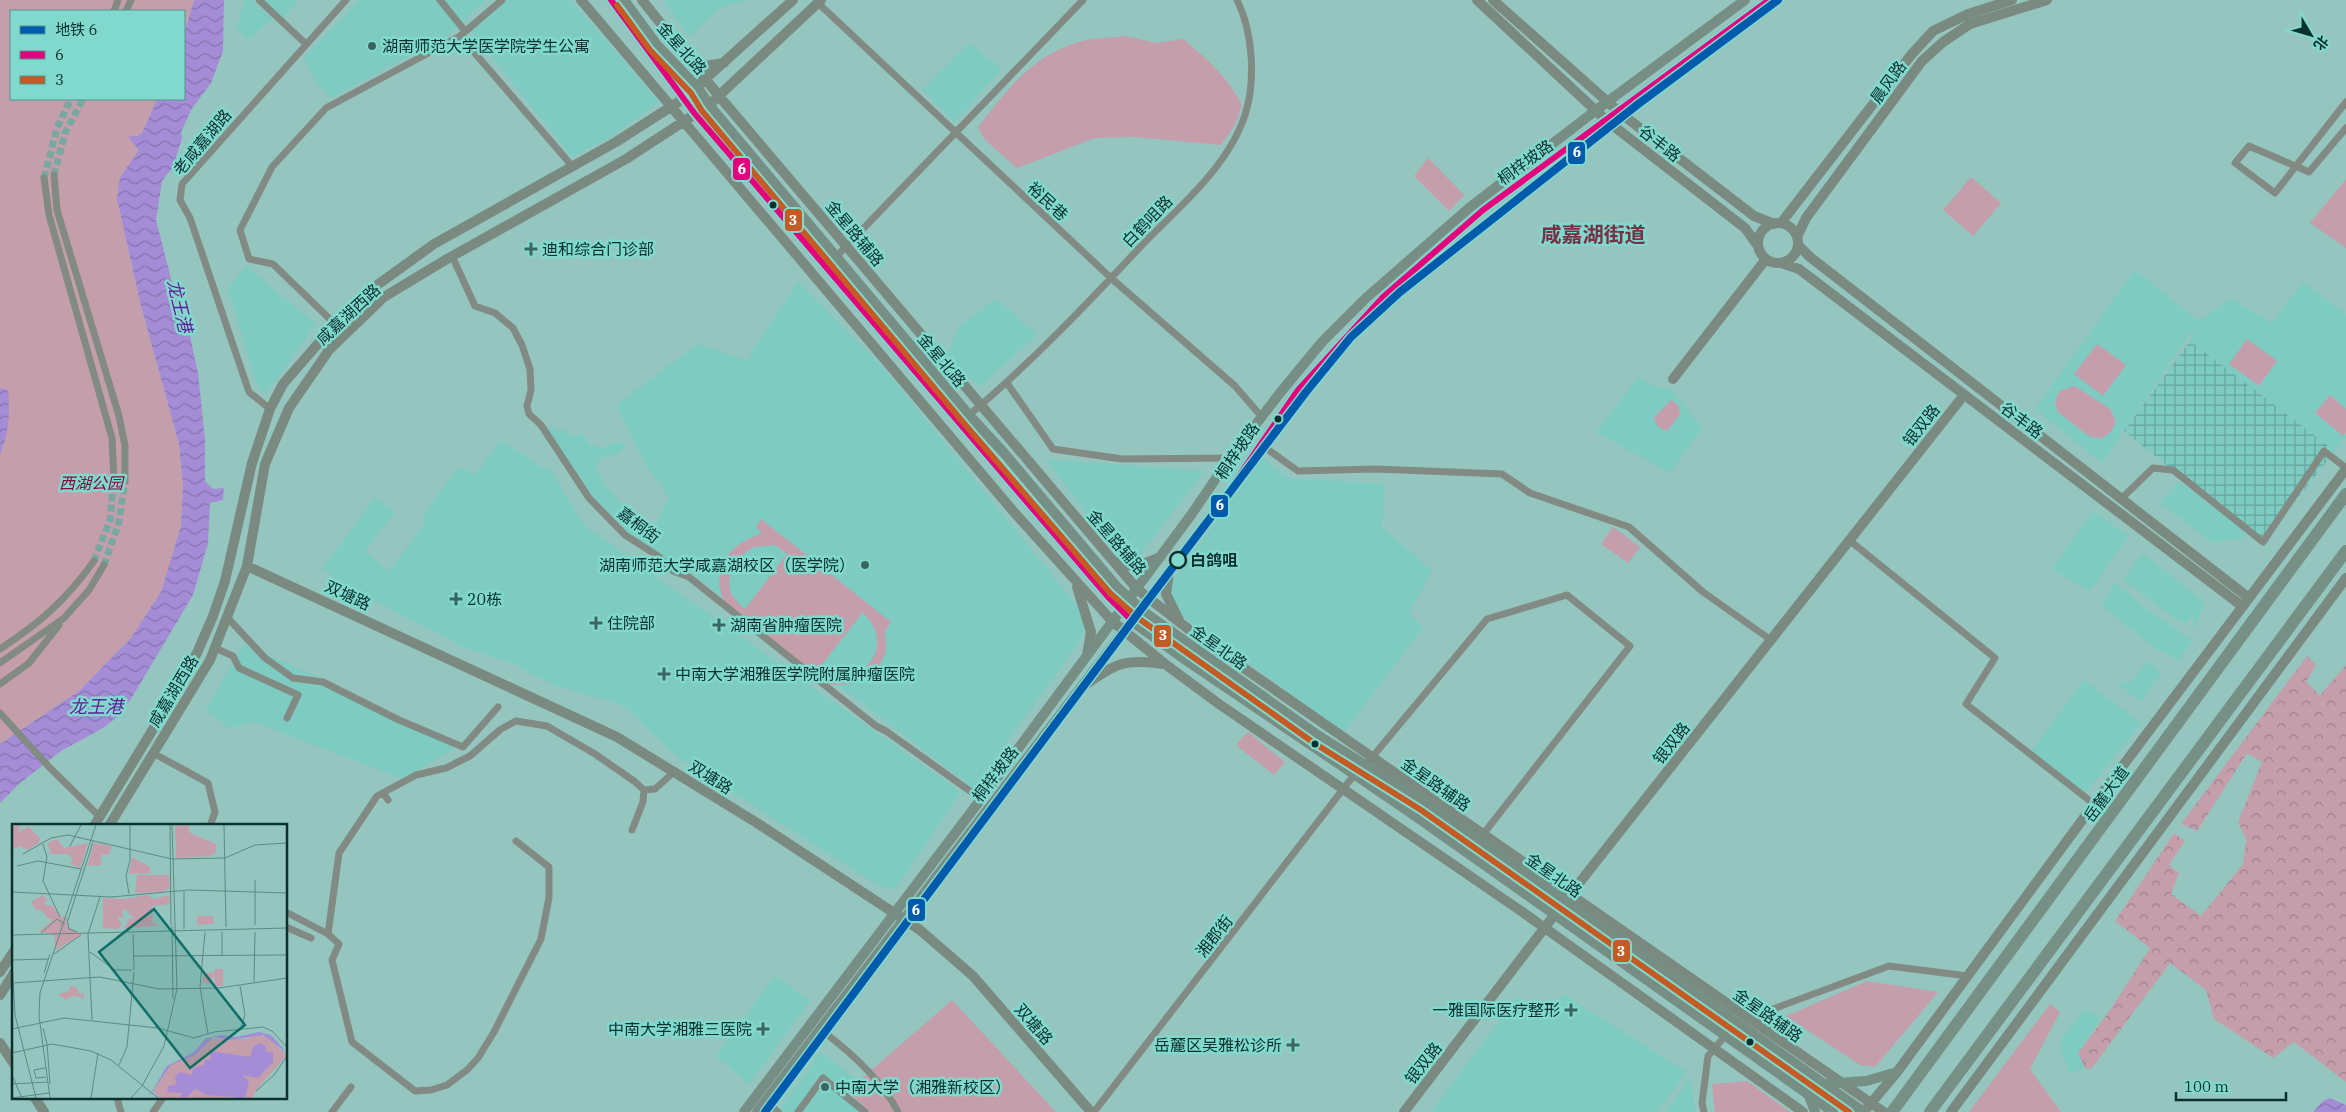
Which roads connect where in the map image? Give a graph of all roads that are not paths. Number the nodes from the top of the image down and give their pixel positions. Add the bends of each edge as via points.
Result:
1 (259, 0) edge
2 (346, 0) edge
3 (440, 0) edge
4 (502, 0) edge
5 (580, 0) edge
6 (611, 0) edge
7 (624, 0) edge
8 (642, 0) edge
9 (792, 0) edge
10 (1083, 0) edge
11 (1237, 0) edge
12 (1478, 0) edge
13 (1493, 0) edge
14 (1746, 0) edge
15 (1769, 0) edge
16 (2012, 0) edge
17 (2047, 0) edge
18 (819, 1) edge
19 (463, 34) junction
20 (306, 44) junction
21 (689, 59) junction
22 (724, 63) junction
23 (706, 80) junction
24 (698, 88) junction
25 (719, 96) junction
26 (683, 99) junction
27 (1608, 102) junction
28 (2346, 102) edge
29 (709, 105) junction
30 (672, 107) junction
31 (1595, 111) junction
32 (1619, 112) junction
33 (695, 114) junction
34 (685, 121) junction
35 (1607, 121) junction
36 (2346, 128) edge
37 (955, 133) junction
38 (573, 166) junction
39 (2297, 166) junction
40 (54, 175) tunnel mouth
41 (44, 178) tunnel mouth
42 (1777, 223) junction
43 (1797, 241) junction
44 (847, 246) junction
45 (1758, 246) junction
46 (452, 256) junction
47 (836, 257) junction
48 (1766, 259) junction
49 (1781, 263) junction
50 (1111, 278) junction
51 (336, 325) junction
52 (1673, 379) dead end
53 (1007, 383) junction
54 (1964, 395) junction
55 (980, 406) junction
56 (270, 409) junction
57 (969, 416) junction
58 (1262, 416) junction
59 (1260, 444) junction
60 (1230, 458) junction
61 (2346, 468) edge
62 (114, 480) tunnel mouth
63 (125, 481) tunnel mouth
64 (2346, 494) edge
65 (2121, 499) junction
66 (1849, 540) junction
67 (2346, 551) edge
68 (1160, 557) junction
69 (1112, 560) junction
70 (94, 561) tunnel mouth
71 (104, 565) tunnel mouth
72 (247, 566) junction
73 (1169, 572) junction
74 (2346, 578) edge
75 (1075, 581) junction
76 (1137, 589) junction
77 (2248, 598) junction
78 (1129, 599) junction
79 (1148, 600) junction
80 (2242, 606) junction
81 (1141, 610) junction
82 (1120, 611) junction
83 (227, 617) junction
84 (64, 618) junction
85 (1112, 621) junction
86 (1132, 621) junction
87 (1182, 625) junction
88 (1124, 632) junction
89 (1771, 640) junction
90 (215, 648) junction
91 (0, 649) edge
92 (1087, 655) junction
93 (0, 663) edge
94 (1164, 664) junction
95 (0, 684) edge
96 (1083, 686) junction
97 (498, 707) dead end
98 (0, 713) edge
99 (287, 718) dead end
100 (153, 754) junction
101 (1369, 761) junction
102 (675, 771) junction
103 (1354, 776) junction
104 (644, 790) junction
105 (383, 793) junction
106 (981, 799) junction
107 (388, 800) dead end
108 (2094, 804) junction
109 (100, 816) junction
110 (95, 824) edge
111 (110, 824) edge
112 (211, 824) edge
113 (632, 830) dead end
114 (1481, 837) junction
115 (516, 841) dead end
116 (1568, 898) junction
117 (288, 913) edge
118 (1555, 915) junction
119 (899, 916) junction
120 (288, 928) edge
121 (1545, 929) junction
122 (328, 934) junction
123 (311, 938) dead end
124 (12, 953) edge
125 (0, 972) edge
126 (12, 975) edge
127 (1968, 976) junction
128 (0, 995) edge
129 (1737, 1023) junction
130 (820, 1029) junction
131 (1725, 1036) junction
132 (0, 1043) edge
133 (1714, 1050) junction
134 (12, 1061) edge
135 (1898, 1072) junction
136 (1840, 1083) junction
137 (1824, 1084) junction
138 (351, 1087) dead end
139 (1808, 1095) junction
140 (36, 1100) edge
141 (162, 1100) edge
142 (765, 1101) junction
143 (1871, 1103) junction
144 (44, 1112) edge
145 (153, 1112) edge
146 (332, 1112) edge
147 (744, 1112) edge
148 (757, 1112) edge
149 (778, 1112) edge
150 (798, 1112) edge
151 (865, 1112) edge
152 (898, 1112) edge
153 (1093, 1112) edge
154 (1404, 1112) edge
155 (1704, 1112) edge
156 (1803, 1112) edge
157 (1815, 1112) edge
158 (1833, 1112) edge
159 (1864, 1112) edge
160 (1884, 1112) edge
161 (1892, 1112) edge
162 (1930, 1112) edge
163 (1951, 1112) edge

1 - 20 street
2 - 20 street, 老咸嘉湖路
3 - 19 street
4 - 19 street
5 - 30 street
6 - 26 main road, 金星北路
7 - 24 main road, 金星北路 via 657,45
8 - 21 street, 金星路辅路
9 - 22 street, 咸嘉湖西路
10 - 37 street
11 - 50 street, 白鹤咀路 via 1250,48 1250,82 1245,115 1231,147 1210,175
12 - 31 street, 谷丰路
13 - 27 street, 谷丰路
14 - 27 main road, 桐梓坡路
15 - 32 main road, 桐梓坡路
16 - 42 street, 晨风路 via 1968,14 1933,30
17 - 43 street, 晨风路 via 1970,24 1943,42 1922,62 1806,218
18 - 25 street, 咸嘉湖西路
18 - 37 street, 裕民巷
19 - 38 street
19 - 51 street via 326,108 272,167 240,230 249,259 273,264
20 - 56 street, 老咸嘉湖路 via 182,184 180,200 190,218 249,392
21 - 22 street via 704,66
21 - 23 street, 金星路辅路
22 - 23 street, 咸嘉湖西路
23 - 24 street, 咸嘉湖西路
23 - 25 street, 金星路辅路
24 - 26 street, 咸嘉湖西路
24 - 29 main road, 金星北路
25 - 29 street, 咸嘉湖西路
25 - 44 street, 金星路辅路
26 - 30 street, 咸嘉湖西路
26 - 33 main road, 金星北路
27 - 31 main road, 桐梓坡路
27 - 32 street, 谷丰路
28 - 39 street
29 - 33 street, 咸嘉湖西路
29 - 47 main road, 金星北路
30 - 34 street
30 - 38 street, 咸嘉湖西路
31 - 35 street, 谷丰路
31 - 58 main road, 桐梓坡路 via 1469,208 1366,298 1322,342
32 - 35 main road, 桐梓坡路
32 - 42 street, 谷丰路 via 1754,216
33 - 34 street, 咸嘉湖西路
33 - 82 main road, 金星北路
34 - 46 street, 咸嘉湖西路 via 626,159
34 - 75 street
35 - 45 street, 谷丰路 via 1745,228
35 - 59 main road, 桐梓坡路 via 1483,210 1383,297 1298,390
36 - 39 street via 2309,172
37 - 44 street
37 - 50 street, 裕民巷
38 - 51 street, 咸嘉湖西路 via 434,244 373,288
39 - 39 street via 2249,146 2235,163 2275,193
40 - 63 street via 57,210 119,416 125,446
41 - 62 street via 49,215 112,438
42 - 43 street via 1791,228
42 - 45 street via 1763,230
43 - 49 street via 1792,257
43 - 65 street, 谷丰路 via 1810,257
44 - 47 street
44 - 55 street, 金星路辅路
45 - 48 street
46 - 72 street, 咸嘉湖西路 via 384,297 329,350 289,408 265,464
46 - 106 street, 嘉桐街 via 475,306 495,313 513,328 530,369 528,414 541,425 599,511 625,535 673,570 689,577 876,726
47 - 57 main road, 金星北路
48 - 49 street
48 - 52 street
49 - 54 street, 谷丰路 via 1799,270
50 - 53 street, 白鹤咀路
50 - 58 street, 裕民巷 via 1235,386
51 - 56 street, 咸嘉湖西路 via 283,384
53 - 55 street, 白鹤咀路
53 - 60 street via 1053,449 1122,459
54 - 66 street, 银双路
54 - 80 street, 谷丰路
55 - 57 street, 白鹤咀路
55 - 69 street, 金星路辅路
56 - 109 street, 咸嘉湖西路 via 252,462 235,541 213,616 175,693
57 - 78 main road, 金星北路
58 - 60 main road, 桐梓坡路
59 - 73 main road, 桐梓坡路
59 - 89 street via 1298,471 1375,469 1502,474 1530,493 1628,527 1703,592
60 - 68 main road, 桐梓坡路
61 - 65 street via 2324,451 2264,542 2173,470 2153,468
61 - 77 street
64 - 161 highway, 岳麓大道
65 - 77 street, 谷丰路
66 - 89 street, 银双路
66 - 108 street via 1994,658 1966,704
67 - 162 highway
68 - 69 street via 1130,566
68 - 76 main road, 桐梓坡路
69 - 76 street, 金星路辅路
70 - 91 street via 72,591 44,619
71 - 84 street via 89,590
72 - 83 street, 咸嘉湖西路
72 - 102 street, 双塘路 via 618,737
73 - 79 main road, 桐梓坡路
73 - 87 street via 1166,594
74 - 163 street
75 - 85 street
75 - 92 street via 1091,632
76 - 78 main road, 桐梓坡路
76 - 79 street, 金星路辅路
77 - 80 street
78 - 81 main road, 金星北路
78 - 82 main road, 桐梓坡路
79 - 81 main road, 桐梓坡路
79 - 87 street, 金星路辅路
80 - 108 street
81 - 86 main road, 桐梓坡路
81 - 101 main road, 金星北路 via 1319,736
82 - 85 main road, 桐梓坡路
82 - 86 main road, 金星北路
83 - 90 street, 咸嘉湖西路
83 - 97 street via 265,658 292,678 323,682 463,747
84 - 93 street
84 - 95 street via 29,663
85 - 88 street
85 - 92 main road, 桐梓坡路
86 - 88 main road, 桐梓坡路
86 - 103 main road, 金星北路
87 - 101 street, 金星路辅路
88 - 94 street
88 - 96 main road, 桐梓坡路
89 - 116 street, 银双路
90 - 99 street via 233,656 239,668 298,695
90 - 100 street, 咸嘉湖西路
92 - 106 main road, 桐梓坡路
94 - 96 street via 1129,661 1105,670
94 - 121 street
96 - 119 main road, 桐梓坡路
98 - 109 street
100 - 111 street, 咸嘉湖西路
100 - 112 street via 208,783 216,812
101 - 114 main road, 金星北路
101 - 114 street via 1487,619 1567,595 1630,646
102 - 104 street via 655,790
102 - 119 street, 双塘路
103 - 118 main road, 金星北路
103 - 153 street, 湘郡街
104 - 105 street via 595,754 547,726 516,721 501,729 470,756 446,768 416,775
104 - 113 street
105 - 107 street
105 - 122 street via 377,796 339,853
106 - 119 main road, 桐梓坡路
108 - 127 street
109 - 110 street, 咸嘉湖西路
114 - 116 main road, 金星北路
115 - 122 street via 549,867 549,897 541,939 478,1058 447,1084 431,1090 415,1090 352,1042 332,960 339,944
116 - 118 street, 银双路
116 - 129 main road, 金星北路
116 - 136 street, 金星路辅路
117 - 122 street
118 - 121 street, 银双路
118 - 131 main road, 金星北路
119 - 130 main road, 桐梓坡路
119 - 147 main road, 桐梓坡路
119 - 153 street, 双塘路 via 973,976
120 - 123 street
121 - 133 street
121 - 154 street, 银双路
124 - 125 street
126 - 128 street
127 - 129 street via 1889,966
127 - 135 street
129 - 137 main road, 金星北路
130 - 142 main road, 桐梓坡路
130 - 152 street via 849,1051
131 - 133 street
131 - 139 main road, 金星北路
132 - 134 street
133 - 155 street via 1708,1056 1702,1103
133 - 156 street
135 - 136 main road via 1866,1081
135 - 143 street
136 - 137 main road
136 - 143 street, 金星路辅路
137 - 159 main road, 金星北路
138 - 146 street
139 - 157 main road
139 - 158 main road, 金星北路
140 - 144 street
141 - 145 street
142 - 148 main road, 桐梓坡路
142 - 149 street
143 - 159 street
143 - 160 street, 金星路辅路
150 - 151 street via 824,1078

